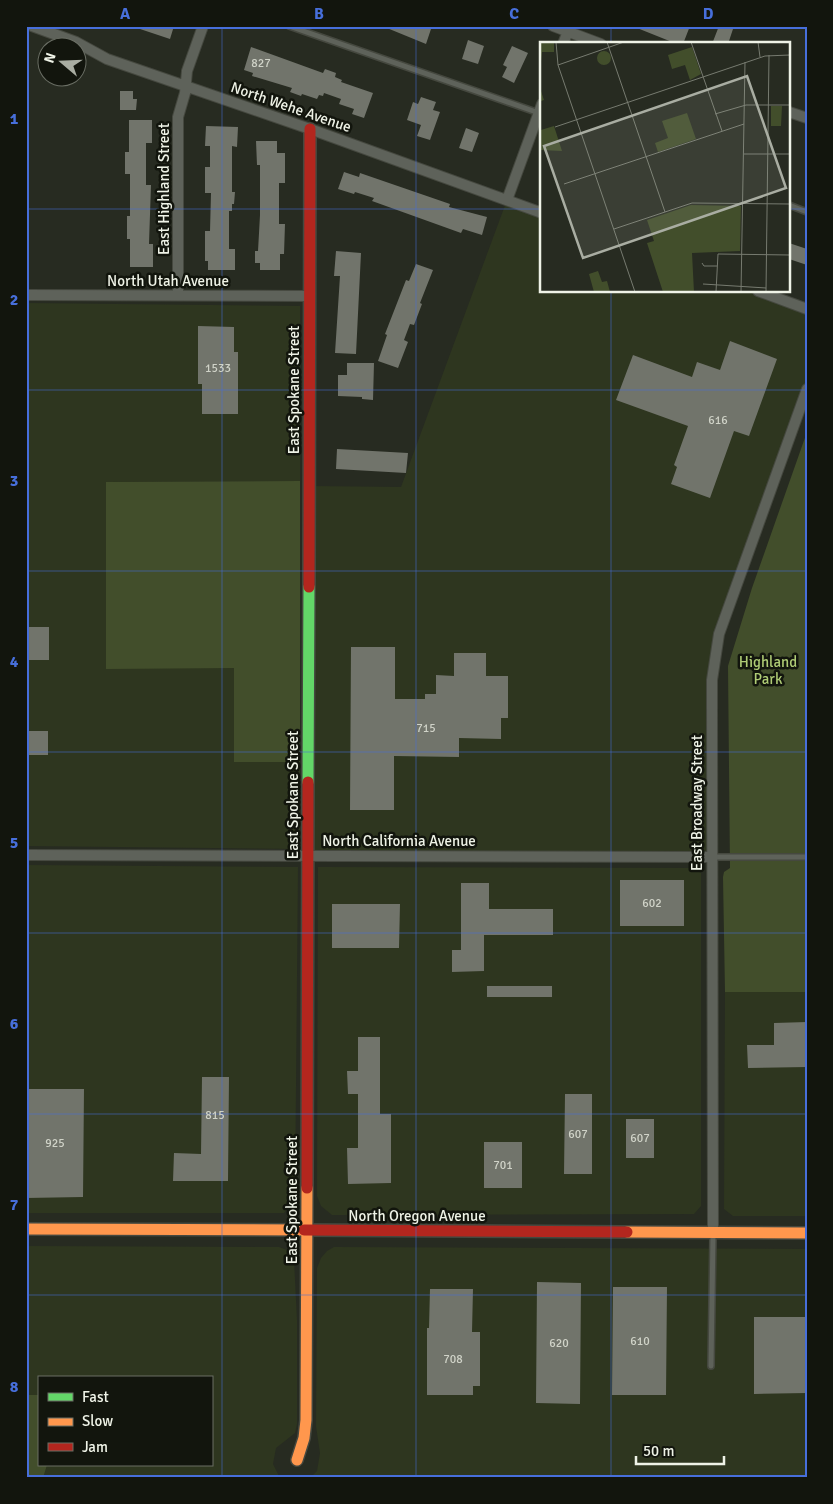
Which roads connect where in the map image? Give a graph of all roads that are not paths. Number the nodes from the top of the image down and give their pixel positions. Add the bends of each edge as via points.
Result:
1 (32, 26) edge
2 (203, 26) edge
3 (289, 26) edge
4 (552, 26) edge
5 (569, 29) edge
6 (564, 42) edge
7 (597, 42) edge
8 (185, 86) junction
9 (540, 110) edge
10 (790, 112) edge
11 (540, 113) edge
12 (807, 118) edge
13 (310, 128) junction
14 (507, 200) junction
15 (790, 205) edge
16 (540, 212) edge
17 (807, 212) edge
18 (761, 292) edge
19 (26, 295) edge
20 (178, 296) junction
21 (310, 296) junction
22 (807, 309) edge
23 (807, 389) edge
24 (26, 855) edge
25 (308, 856) junction
26 (712, 857) junction
27 (807, 857) edge
28 (26, 1229) edge
29 (307, 1230) junction
30 (713, 1233) junction
31 (807, 1233) edge
32 (711, 1366) dead end
33 (297, 1460) dead end

1 - 8 street, North Wehe Avenue via 76,42 107,59
2 - 8 street, East Highland Street
3 - 9 lane
4 - 5 street
5 - 6 street
5 - 7 street
8 - 13 street, North Wehe Avenue
8 - 20 street, East Highland Street via 178,126
10 - 12 street
11 - 14 street
13 - 14 street, North Wehe Avenue
13 - 21 street, East Spokane Street
14 - 16 street, North Wehe Avenue
15 - 17 lane
18 - 22 street
19 - 20 street, North Utah Avenue
20 - 21 street, North Utah Avenue
21 - 25 street, East Spokane Street
23 - 26 street, East Broadway Street via 733,592 714,657
24 - 25 street, North California Avenue
25 - 26 street, North California Avenue
25 - 29 street, East Spokane Street
26 - 27 lane
26 - 30 street, East Broadway Street
28 - 29 street, North Oregon Avenue
29 - 30 street, North Oregon Avenue
29 - 33 street, East Spokane Street via 306,1420
30 - 31 street, North Oregon Avenue
30 - 32 lane

